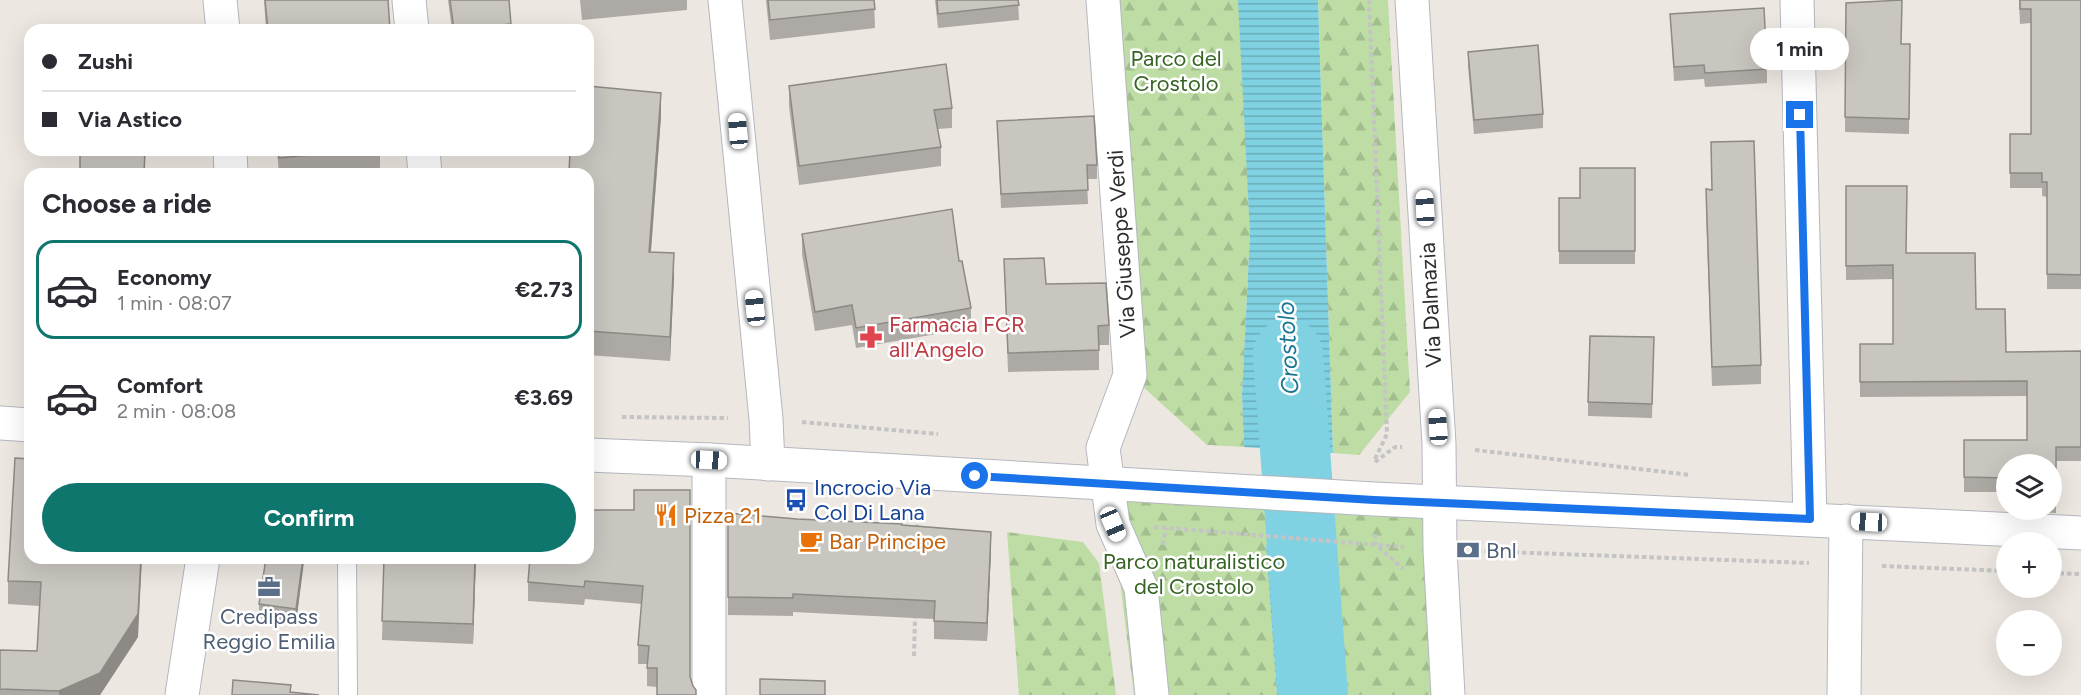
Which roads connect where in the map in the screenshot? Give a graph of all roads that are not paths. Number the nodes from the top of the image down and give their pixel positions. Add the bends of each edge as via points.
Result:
1 (220, 0) edge
2 (409, 0) edge
3 (725, 0) edge
4 (1103, 0) edge
5 (1412, 0) edge
6 (1797, 0) edge
7 (222, 24) edge
8 (411, 24) edge
9 (0, 423) edge
10 (24, 425) edge
11 (594, 456) edge
12 (709, 460) junction
13 (768, 464) junction
14 (1108, 484) junction
15 (1439, 503) junction
16 (1810, 519) junction
17 (1846, 521) junction
18 (2081, 533) edge
19 (202, 564) edge
20 (347, 564) edge
21 (182, 695) edge
22 (348, 695) edge
23 (709, 695) edge
24 (1152, 695) edge
25 (1448, 695) edge
26 (1844, 695) edge

1 - 7 street
2 - 8 street
3 - 13 street
4 - 14 street, Via Giuseppe Verdi via 1130,375 1103,448
5 - 15 street, Via Dalmazia via 1439,446
6 - 16 street
9 - 10 street
11 - 12 street
12 - 13 street
12 - 23 street
13 - 14 street
14 - 15 street
14 - 24 street, Via Giuseppe Verdi via 1113,524 1141,588
15 - 16 street
15 - 25 street, Via Dalmazia
16 - 17 street
17 - 18 street
17 - 26 street
19 - 21 street
20 - 22 lane

